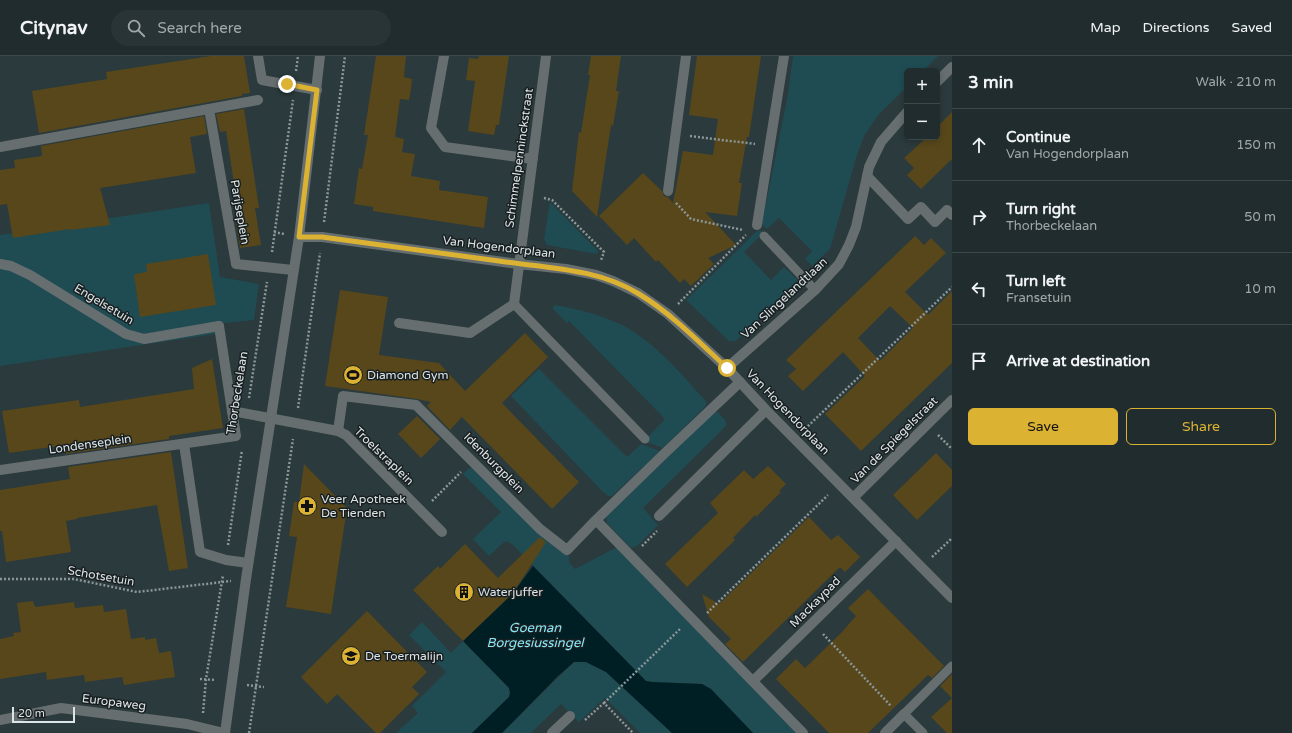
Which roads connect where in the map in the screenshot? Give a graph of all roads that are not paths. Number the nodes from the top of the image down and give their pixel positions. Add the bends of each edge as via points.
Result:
1 (258, 56) edge
2 (320, 56) edge
3 (444, 56) edge
4 (546, 56) edge
5 (686, 56) edge
6 (784, 56) edge
7 (952, 67) edge
8 (940, 79) edge
9 (317, 90) junction
10 (258, 100) dead end
11 (209, 109) junction
12 (904, 115) edge
13 (0, 147) edge
14 (533, 159) junction
15 (867, 176) junction
16 (668, 191) road end
17 (952, 215) edge
18 (753, 228) road end
19 (764, 236) dead end
20 (299, 237) junction
21 (0, 264) edge
22 (518, 264) junction
23 (293, 270) junction
24 (815, 290) junction
25 (514, 304) junction
26 (399, 323) dead end
27 (727, 368) junction
28 (740, 382) junction
29 (952, 400) edge
30 (766, 410) junction
31 (232, 411) junction
32 (270, 418) junction
33 (338, 431) junction
34 (645, 439) dead end
35 (184, 444) junction
36 (0, 470) edge
37 (854, 497) junction
38 (659, 516) road end
39 (596, 520) junction
40 (442, 532) dead end
41 (896, 541) junction
42 (248, 563) junction
43 (952, 598) edge
44 (952, 666) edge
45 (753, 681) junction
46 (902, 715) junction
47 (570, 716) road end
48 (0, 720) edge
49 (225, 733) edge
50 (552, 733) edge
51 (804, 733) edge
52 (885, 733) edge
53 (923, 733) edge

1 - 9 street via 262,80
2 - 9 street
3 - 14 street via 431,128 445,147
4 - 14 street, Schimmelpenninckstraat
5 - 16 street
6 - 18 street
7 - 8 street
9 - 20 street
10 - 11 street
11 - 13 street
11 - 23 street, Parijseplein via 236,264
12 - 15 street, Van Slingelandtlaan via 881,142
14 - 22 street, Schimmelpenninckstraat
15 - 17 street via 908,219 921,207 935,222 948,210
15 - 24 street, Van Slingelandtlaan via 856,227 849,245 839,264
19 - 24 lane
20 - 22 street, Van Hogendorplaan via 322,237
20 - 23 street
21 - 31 street, Engelsetuin via 30,275 126,334 144,339 219,326
22 - 25 street
22 - 27 street, Van Hogendorplaan via 596,275 638,293 668,314
23 - 32 street
24 - 27 street, Van Slingelandtlaan
25 - 26 street via 470,333
25 - 34 lane
27 - 28 street, Van Hogendorplaan
28 - 30 street, Van Hogendorplaan
28 - 39 street
29 - 37 street, Van de Spiegelstraat
30 - 37 street, Van Hogendorplaan
30 - 38 street
31 - 32 street
31 - 35 street, Londenseplein via 236,436
32 - 33 street, Troelstraplein
32 - 42 street
33 - 39 street, Idenburgplein via 343,396 416,405 540,529 567,550
33 - 40 street, Troelstraplein via 346,435
35 - 36 street, Londenseplein
35 - 42 street via 200,552
37 - 41 street, Van Hogendorplaan
39 - 45 street
41 - 43 street, Van Hogendorplaan
41 - 45 street, Mackaypad
42 - 49 street
44 - 46 lane
45 - 51 street
46 - 52 street
46 - 53 lane
47 - 50 street
48 - 49 street, Europaweg via 60,708 187,724

